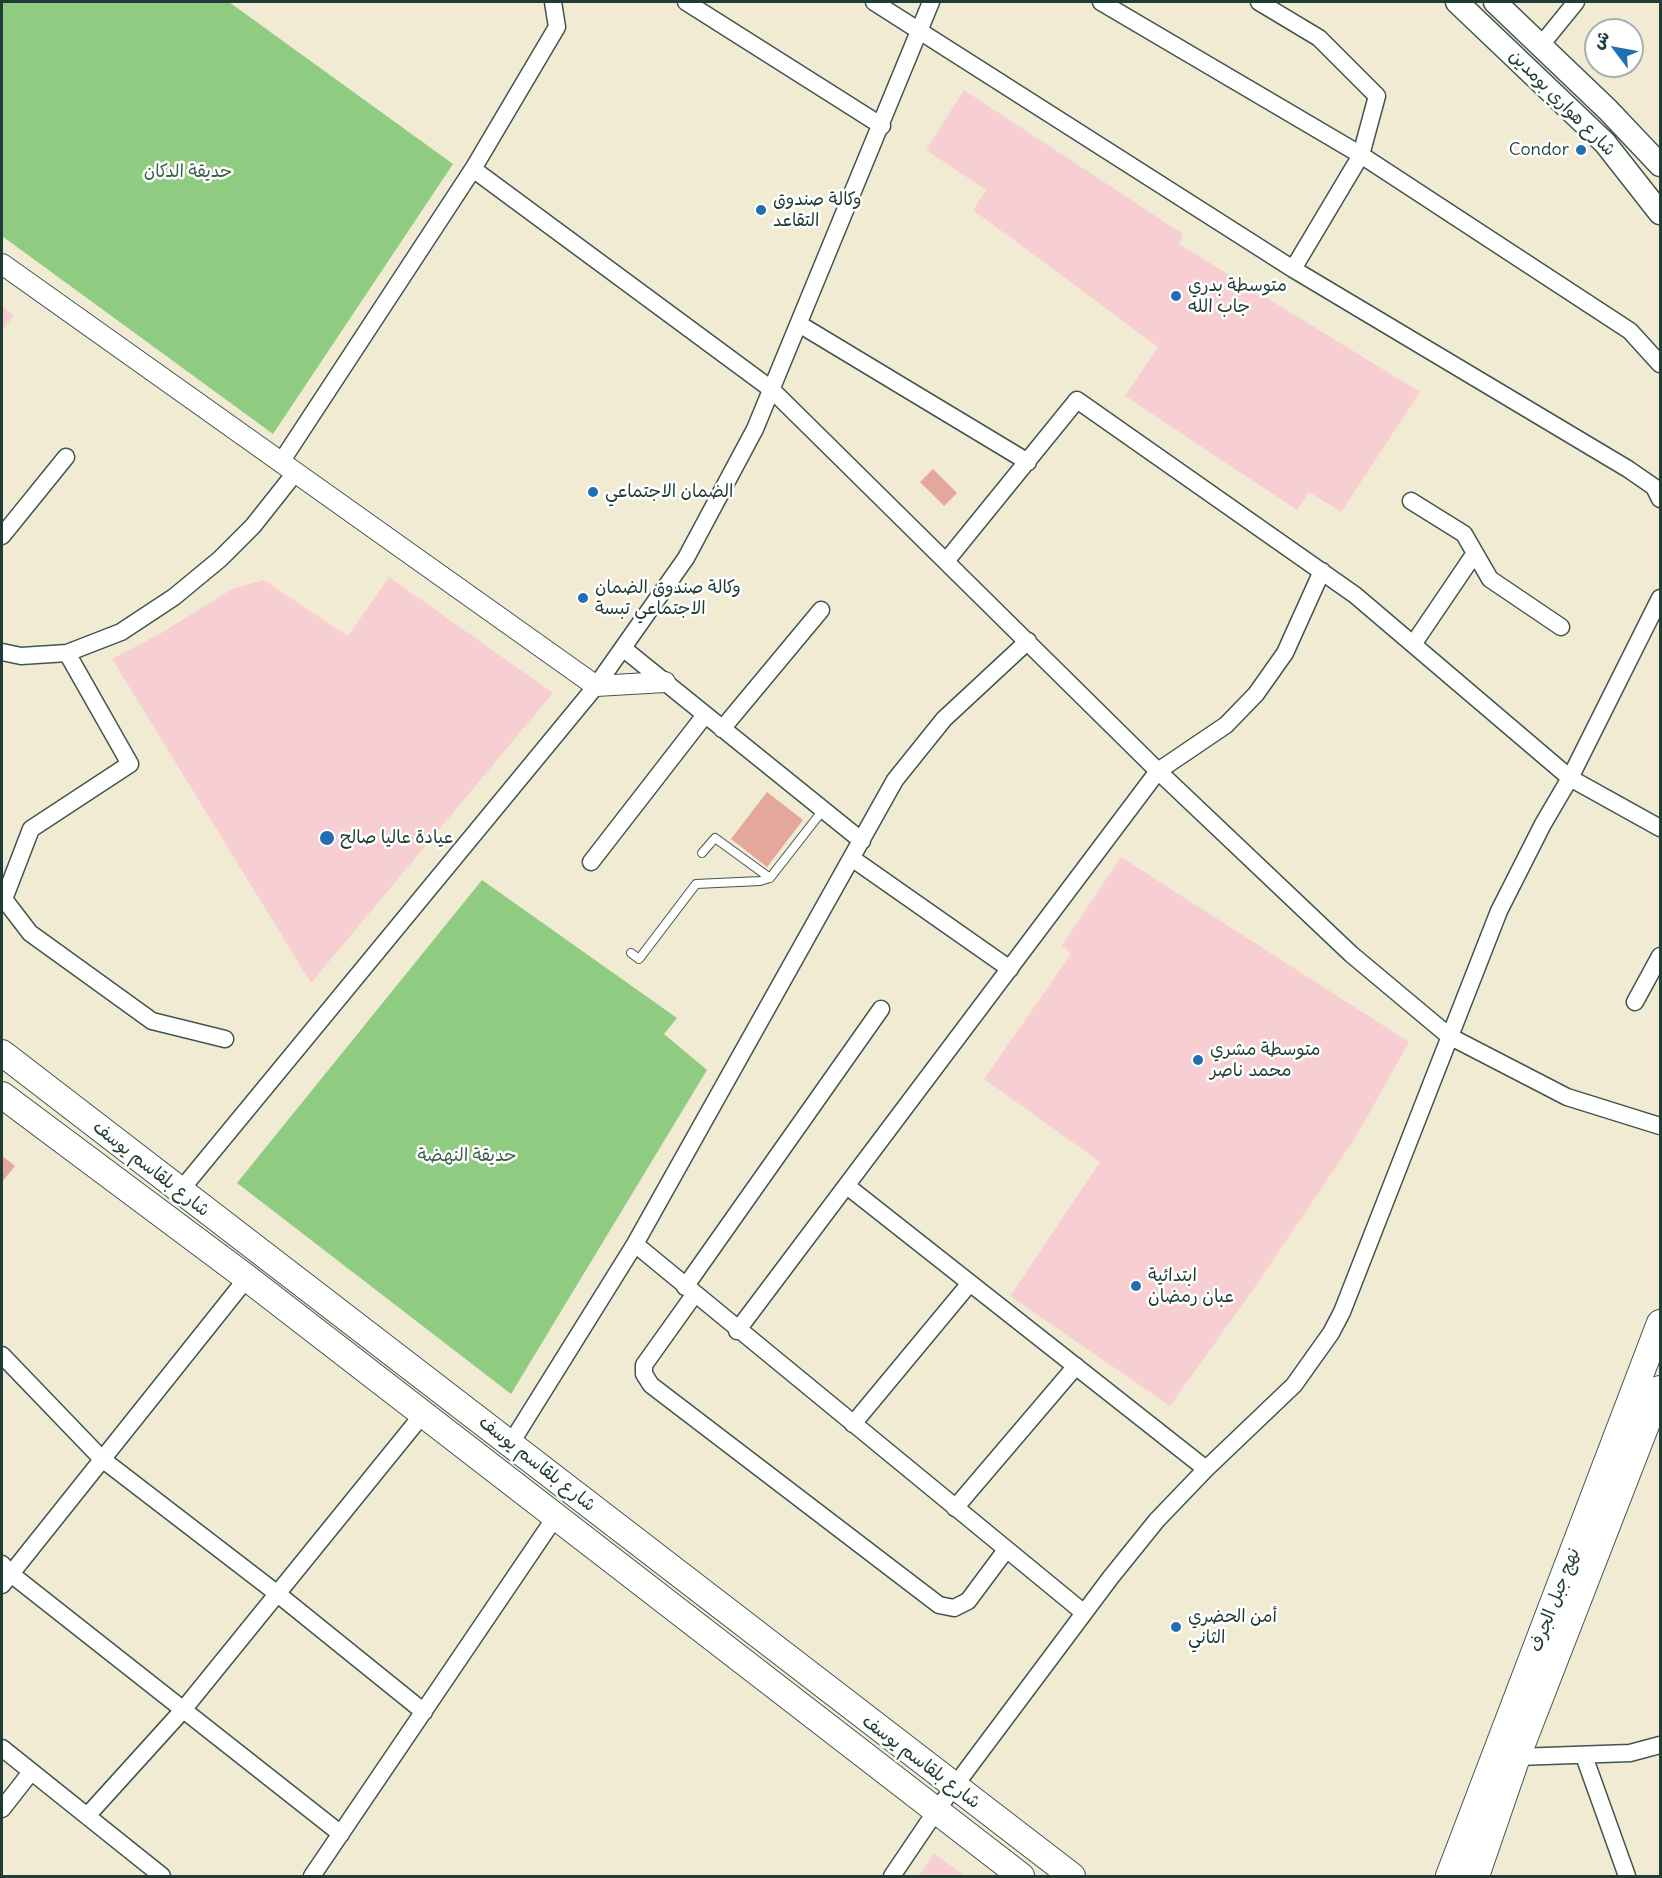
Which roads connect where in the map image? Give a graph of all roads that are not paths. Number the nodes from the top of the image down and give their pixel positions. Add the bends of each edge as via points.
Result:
1 (553, 2) edge
2 (686, 2) edge
3 (874, 2) edge
4 (931, 2) edge
5 (1101, 2) edge
6 (1259, 2) edge
7 (1457, 2) edge
8 (1495, 2) edge
9 (1576, 2) edge
10 (921, 30) junction
11 (1541, 45) junction
12 (882, 126) junction
13 (1361, 155) junction
14 (1659, 161) edge
15 (473, 169) junction
16 (1660, 213) edge
17 (2, 264) edge
18 (1293, 269) junction
19 (799, 324) junction
20 (1660, 364) edge
21 (771, 389) junction
22 (66, 457) dead end
23 (1028, 462) junction
24 (288, 468) junction
25 (1658, 487) edge
26 (1411, 501) dead end
27 (2, 536) edge
28 (1475, 553) junction
29 (947, 560) junction
30 (1322, 571) junction
31 (1660, 598) edge
32 (821, 610) dead end
33 (1561, 627) dead end
34 (1028, 641) junction
35 (1414, 643) junction
36 (624, 649) junction
37 (2, 652) edge
38 (67, 653) junction
39 (665, 682) junction
40 (596, 686) junction
41 (705, 715) junction
42 (722, 729) junction
43 (1158, 771) junction
44 (1570, 777) junction
45 (823, 810) junction
46 (1660, 828) edge
47 (862, 841) junction
48 (702, 853) dead end
49 (853, 859) junction
50 (591, 862) dead end
51 (770, 878) junction
52 (631, 953) dead end
53 (1660, 956) edge
54 (1010, 969) junction
55 (1635, 1002) dead end
56 (881, 1009) dead end
57 (1449, 1036) junction
58 (225, 1039) dead end
59 (2, 1053) edge
60 (2, 1095) edge
61 (1660, 1126) edge
62 (847, 1186) junction
63 (180, 1191) junction
64 (635, 1244) junction
65 (247, 1278) junction
66 (969, 1283) junction
67 (690, 1291) junction
68 (1660, 1323) edge
69 (737, 1330) junction
70 (2, 1355) edge
71 (1076, 1366) junction
72 (1660, 1389) edge
73 (423, 1414) junction
74 (853, 1424) junction
75 (510, 1443) junction
76 (102, 1459) junction
77 (1206, 1468) junction
78 (955, 1508) junction
79 (556, 1516) junction
80 (1006, 1550) junction
81 (5, 1574) edge
82 (279, 1595) junction
83 (1083, 1612) junction
84 (183, 1710) junction
85 (424, 1712) junction
86 (1660, 1745) edge
87 (2, 1748) edge
88 (1584, 1756) junction
89 (1517, 1757) junction
90 (31, 1772) junction
91 (955, 1787) junction
92 (2, 1809) edge
93 (936, 1811) junction
94 (87, 1816) junction
95 (341, 1834) junction
96 (155, 1874) edge
97 (312, 1876) edge
98 (892, 1876) edge
99 (1021, 1876) edge
100 (1072, 1876) edge
101 (1449, 1876) edge
102 (1476, 1876) edge
103 (1627, 1876) edge

1 - 15 street via 556,27
2 - 12 street
3 - 10 street
4 - 10 street
5 - 13 street
6 - 13 street via 1319,38 1377,96
7 - 16 main road, شارع هواري بومدين via 1605,143
8 - 11 main road, شارع هواري بومدين
9 - 11 street
10 - 12 street
10 - 18 street
11 - 14 main road, شارع هواري بومدين
12 - 19 street
13 - 18 street
13 - 20 street via 1630,331
15 - 21 street
15 - 24 street
17 - 24 street
18 - 25 street
19 - 21 street
19 - 23 street
21 - 29 street
21 - 36 street via 712,513
22 - 27 street
23 - 29 street
23 - 30 street via 1077,400
24 - 38 street via 253,526 220,559 174,597 121,632
24 - 40 street
26 - 28 street via 1464,534
28 - 33 street via 1490,579
28 - 35 street
29 - 34 street
30 - 35 street
30 - 43 street via 1285,653 1256,694 1226,725
31 - 44 street
32 - 42 street
34 - 43 street
34 - 47 street via 944,719 917,750 895,780
35 - 44 street
36 - 39 street
36 - 40 street
37 - 38 street via 21,656
38 - 58 street via 130,764 31,829 4,899 30,933 152,1021
39 - 40 street
39 - 41 street
40 - 63 street
41 - 42 street
41 - 50 street
42 - 45 street
43 - 54 street
43 - 57 street via 1351,954
44 - 46 street
44 - 57 street via 1498,911
45 - 47 street
45 - 51 lane
47 - 49 street
48 - 51 lane via 715,838
49 - 54 street
49 - 64 street
51 - 52 lane via 759,882 696,884 639,959
53 - 55 street
54 - 62 street
56 - 67 street
57 - 61 street via 1567,1097
57 - 77 street via 1331,1333 1294,1385
59 - 63 main road, شارع بلقاسم يوسف
60 - 65 main road, شارع بلقاسم يوسف
62 - 66 street
62 - 69 street
63 - 75 main road, شارع بلقاسم يوسف
64 - 67 street
64 - 75 street
65 - 73 main road, شارع بلقاسم يوسف
65 - 76 street
66 - 71 street
66 - 74 street
67 - 69 street
67 - 80 street via 644,1365 644,1374 651,1384 939,1605 954,1608 968,1601
68 - 101 main road, نهج جبل الجرف
69 - 74 street
70 - 76 street
71 - 77 street
71 - 78 street
72 - 89 main road, نهج جبل الجرف
73 - 79 main road, شارع بلقاسم يوسف
73 - 82 street
74 - 78 street
75 - 91 main road, شارع بلقاسم يوسف
76 - 81 street
76 - 82 street
77 - 83 street
78 - 80 street
79 - 85 street
79 - 93 main road, شارع بلقاسم يوسف
80 - 83 street
81 - 84 street
82 - 84 street
82 - 85 street
83 - 91 street
84 - 94 street
84 - 95 street
85 - 95 street
86 - 88 street via 1630,1753
87 - 90 street
88 - 89 street
88 - 103 street
89 - 102 main road, نهج جبل الجرف
90 - 92 street
90 - 94 street
91 - 93 street
91 - 100 main road, شارع بلقاسم يوسف
93 - 98 street
93 - 99 main road, شارع بلقاسم يوسف
94 - 96 street
95 - 97 street

